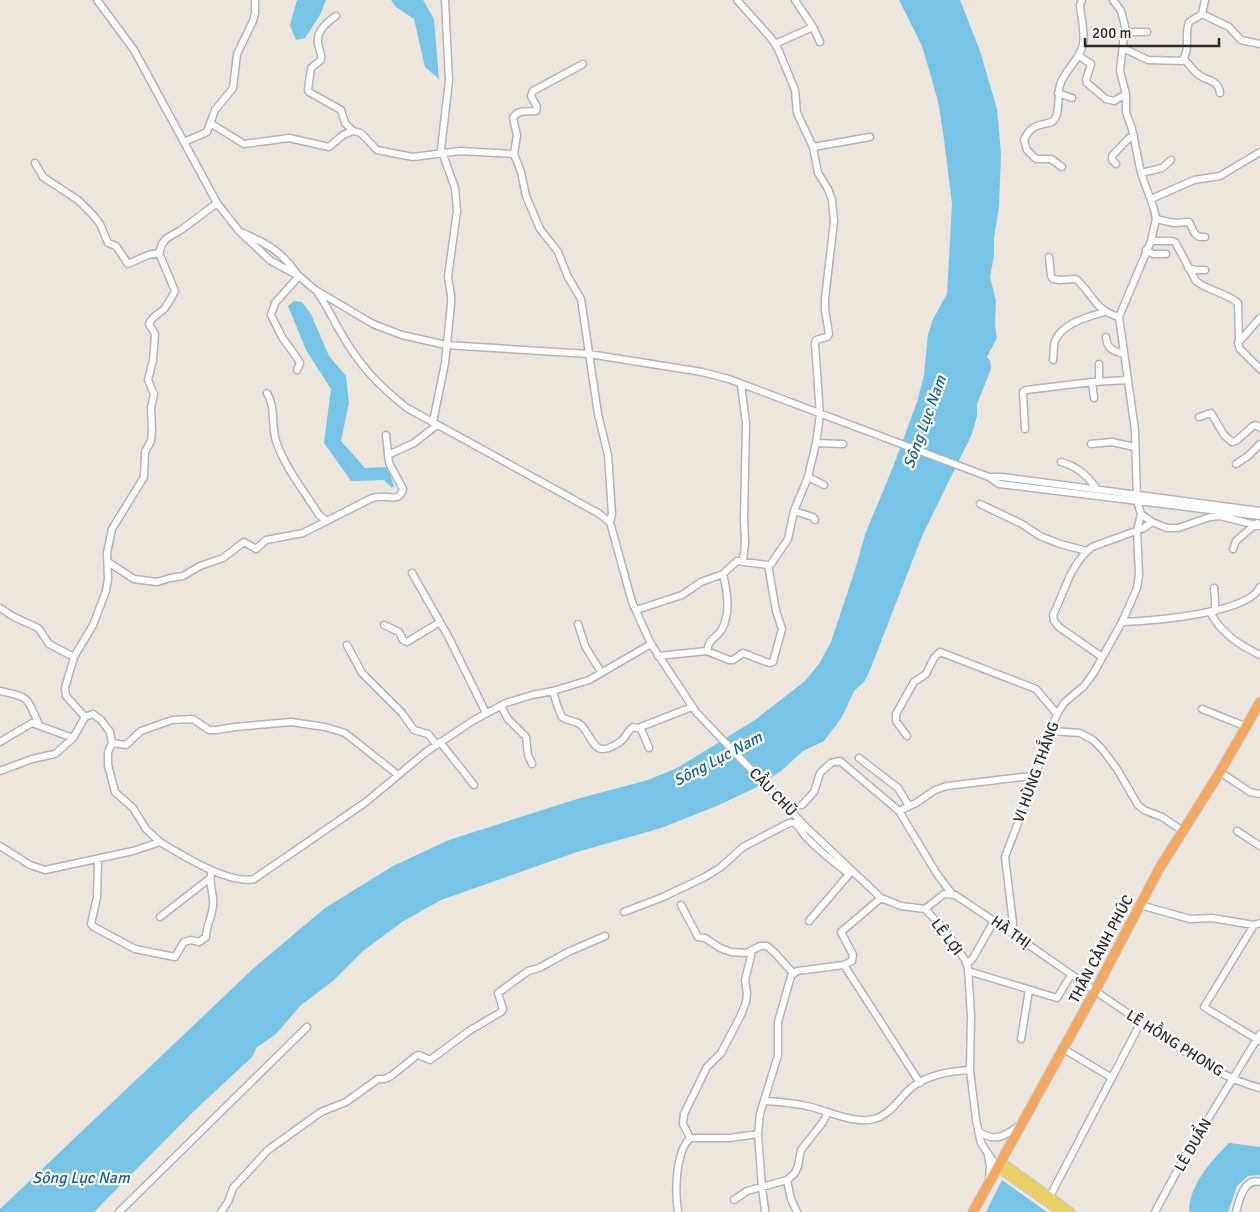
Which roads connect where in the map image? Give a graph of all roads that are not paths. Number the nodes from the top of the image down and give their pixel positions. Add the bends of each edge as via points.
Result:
1 (97, 0) edge
2 (255, 0) edge
3 (445, 0) edge
4 (738, 0) edge
5 (795, 0) edge
6 (1082, 0) edge
7 (1113, 0) edge
8 (1205, 0) edge
9 (1202, 14) junction
10 (336, 16) dead end
11 (813, 27) junction
12 (1125, 32) junction
13 (1148, 32) dead end
14 (820, 42) dead end
15 (775, 44) junction
16 (1260, 44) edge
17 (1123, 48) junction
18 (1079, 56) junction
19 (1184, 59) junction
20 (583, 64) dead end
21 (1058, 93) junction
22 (1220, 93) dead end
23 (1126, 94) junction
24 (1072, 98) dead end
25 (210, 123) junction
26 (353, 131) junction
27 (1134, 136) junction
28 (870, 138) dead end
29 (184, 142) junction
30 (813, 147) junction
31 (442, 152) junction
32 (1260, 152) edge
33 (514, 154) junction
34 (1171, 160) dead end
35 (35, 163) dead end
36 (1116, 164) dead end
37 (1062, 167) dead end
38 (1141, 173) junction
39 (1151, 199) junction
40 (217, 203) junction
41 (1156, 218) junction
42 (239, 231) junction
43 (1205, 237) dead end
44 (1151, 241) junction
45 (1146, 250) junction
46 (160, 253) junction
47 (1166, 254) dead end
48 (1049, 257) dead end
49 (1188, 268) junction
50 (1205, 270) dead end
51 (298, 276) junction
52 (314, 289) junction
53 (1104, 312) junction
54 (1119, 317) junction
55 (1260, 318) edge
56 (1106, 337) dead end
57 (1239, 340) junction
58 (446, 345) junction
59 (589, 354) junction
60 (1124, 354) junction
61 (1054, 360) dead end
62 (1099, 364) dead end
63 (1260, 369) edge
64 (297, 370) dead end
65 (1128, 380) junction
66 (1092, 382) junction
67 (1099, 382) junction
68 (741, 385) junction
69 (267, 393) dead end
70 (1094, 398) dead end
71 (820, 415) junction
72 (1199, 417) dead end
73 (435, 424) junction
74 (1260, 428) edge
75 (1025, 429) dead end
76 (386, 435) dead end
77 (816, 444) junction
78 (843, 444) dead end
79 (1091, 444) dead end
80 (1260, 444) edge
81 (1135, 447) junction
82 (388, 454) junction
83 (1061, 462) dead end
84 (1236, 464) dead end
85 (808, 477) junction
86 (989, 477) junction
87 (824, 484) dead end
88 (1097, 489) junction
89 (1137, 498) junction
90 (980, 504) dead end
91 (794, 511) junction
92 (1260, 511) edge
93 (1141, 514) junction
94 (1260, 516) edge
95 (815, 520) dead end
96 (327, 522) junction
97 (610, 522) junction
98 (1152, 522) junction
99 (1258, 523) edge
100 (1137, 530) junction
101 (1233, 549) dead end
102 (1087, 551) junction
103 (108, 562) junction
104 (743, 562) junction
105 (768, 565) junction
106 (412, 573) dead end
107 (723, 574) junction
108 (1260, 587) edge
109 (1214, 588) dead end
110 (0, 608) edge
111 (636, 610) junction
112 (1213, 611) junction
113 (440, 622) junction
114 (1122, 622) junction
115 (578, 624) dead end
116 (384, 625) dead end
117 (651, 644) junction
118 (347, 645) dead end
119 (708, 651) junction
120 (1260, 655) edge
121 (658, 656) junction
122 (74, 657) junction
123 (1102, 657) junction
124 (601, 672) junction
125 (0, 691) edge
126 (553, 691) junction
127 (1260, 702) edge
128 (501, 706) junction
129 (694, 709) junction
130 (1202, 709) dead end
131 (486, 713) junction
132 (1057, 714) junction
133 (86, 717) junction
134 (39, 724) junction
135 (1247, 727) junction
136 (638, 728) junction
137 (1052, 731) junction
138 (908, 736) dead end
139 (72, 738) junction
140 (0, 742) edge
141 (112, 743) junction
142 (438, 743) junction
143 (649, 748) dead end
144 (859, 758) dead end
145 (532, 764) dead end
146 (0, 772) edge
147 (1220, 772) junction
148 (398, 775) junction
149 (1036, 777) junction
150 (474, 785) dead end
151 (1260, 794) edge
152 (802, 805) dead end
153 (909, 806) junction
154 (899, 811) junction
155 (808, 829) joint
156 (1183, 831) junction
157 (1237, 831) dead end
158 (160, 842) junction
159 (0, 846) edge
160 (1260, 846) edge
161 (98, 859) junction
162 (212, 870) junction
163 (850, 872) junction
164 (209, 879) junction
165 (952, 894) junction
166 (881, 898) junction
167 (681, 905) dead end
168 (1140, 905) junction
169 (925, 909) junction
170 (624, 912) dead end
171 (160, 917) dead end
172 (809, 921) dead end
173 (994, 921) junction
174 (1257, 924) edge
175 (1012, 933) junction
176 (605, 936) dead end
177 (751, 951) junction
178 (844, 965) junction
179 (968, 968) junction
180 (793, 973) junction
181 (1071, 975) junction
182 (1029, 990) junction
183 (1094, 991) junction
184 (1141, 1022) junction
185 (307, 1027) dead end
186 (1259, 1038) edge
187 (1021, 1039) dead end
188 (1062, 1048) junction
189 (970, 1070) junction
190 (1112, 1078) junction
191 (1232, 1078) junction
192 (920, 1083) junction
193 (1260, 1088) edge
194 (765, 1101) junction
195 (828, 1112) junction
196 (1020, 1125) junction
197 (978, 1130) junction
198 (758, 1134) junction
199 (690, 1138) junction
200 (988, 1154) junction
201 (999, 1164) junction
202 (787, 1180) junction
203 (989, 1182) junction
204 (1260, 1182) edge
205 (762, 1187) junction
206 (734, 1200) dead end
207 (1048, 1200) junction
208 (119, 1212) edge
209 (221, 1212) edge
210 (678, 1212) edge
211 (765, 1212) edge
212 (797, 1212) edge
213 (973, 1212) edge
214 (1061, 1212) edge
215 (1071, 1212) edge
216 (1155, 1212) edge
217 (1236, 1212) edge

1 - 29 street via 134,50
2 - 25 street via 253,21 237,54 233,88 215,110
3 - 31 street via 449,81
4 - 15 street
5 - 11 street
6 - 18 street via 1083,44
7 - 12 street via 1121,11
8 - 9 street
9 - 16 street via 1229,27 1241,40
9 - 19 street via 1189,22
10 - 26 street via 328,21 319,35 322,53 320,60 311,68 308,90 341,110 345,123
11 - 14 street
11 - 15 street
12 - 13 street
12 - 17 street
15 - 30 street via 795,90 797,113
17 - 19 street via 1148,60 1180,62
17 - 23 street via 1120,71
18 - 21 street via 1062,79
18 - 23 street via 1091,64 1087,83 1106,99 1114,101
19 - 22 street via 1200,76 1218,86
20 - 33 street via 533,91 531,96 536,111 522,111 514,115
21 - 24 street
21 - 37 street via 1055,119 1037,125 1024,140 1027,150 1036,159 1051,159
23 - 27 street via 1126,112
25 - 26 street via 244,144 289,138 329,147 343,134
25 - 29 street via 205,133
26 - 31 street via 380,151 418,157
27 - 36 street via 1128,138 1112,156
27 - 38 street
28 - 30 street
29 - 40 street
30 - 71 street via 818,173 828,189 834,210 825,310 830,334 816,340
31 - 33 street
31 - 58 street via 457,202 448,277 451,304
32 - 39 street via 1220,176 1194,180
33 - 59 street, CẦU CHŨ via 540,229 558,252 578,293
34 - 38 street via 1157,170
35 - 46 street via 43,177 78,200 93,215 108,243 116,246 126,263
38 - 39 street
39 - 41 street
40 - 42 street
40 - 46 street via 168,238
41 - 43 street via 1174,223 1189,222 1194,234
41 - 44 street
42 - 51 street via 271,261
42 - 51 street via 275,249
44 - 45 street
44 - 49 street via 1175,242
45 - 47 street via 1153,254
45 - 54 street
46 - 103 street via 175,291 165,308 149,324 155,334 148,380 154,394 150,408 152,434 145,452 145,472 141,483 112,529
48 - 53 street via 1053,279 1076,279
49 - 50 street
49 - 57 street via 1201,285 1238,303
51 - 52 street
51 - 64 street via 275,303 271,315 299,361
52 - 58 street via 373,324 402,335
52 - 73 street via 354,355 380,387
53 - 54 street
53 - 61 street via 1063,330 1055,341
54 - 60 street
55 - 57 street
56 - 60 street via 1111,350
57 - 63 street via 1240,349
58 - 59 street
58 - 73 street
59 - 68 street via 702,372
59 - 97 street, CẦU CHŨ via 608,455
60 - 65 street
62 - 67 street
65 - 67 street
65 - 81 street
66 - 67 street
66 - 70 street
66 - 75 street via 1023,392
68 - 71 street
68 - 104 street via 746,423 746,543
69 - 96 street via 272,402 280,450 319,515
71 - 77 street
71 - 86 street
72 - 74 street via 1211,413 1232,442 1253,426
73 - 82 street via 414,443
73 - 97 street via 598,512
76 - 82 street
77 - 78 street
77 - 85 street
79 - 81 street via 1112,442
80 - 84 street
81 - 89 street
82 - 96 street via 402,493 393,498 378,496 370,499
83 - 88 street via 1078,469
85 - 87 street
85 - 91 street
86 - 88 street
86 - 89 street via 999,484
88 - 89 street
89 - 92 street
89 - 93 street
89 - 94 street
90 - 102 street via 1040,536
91 - 95 street
91 - 105 street via 788,539
93 - 98 street
93 - 100 street, VI HÙNG THẮNG
96 - 103 street via 303,533 266,540 256,549 244,542 223,558 183,576 158,582 137,580
97 - 111 street, CẦU CHŨ
98 - 99 street via 1178,528 1220,516
98 - 100 street
99 - 101 street via 1236,541
100 - 102 street
100 - 114 street, VI HÙNG THẮNG via 1137,588
102 - 123 street via 1073,568 1053,618 1060,627
103 - 122 street via 108,583 103,602
104 - 105 street
104 - 107 street via 733,562
105 - 119 street via 782,628 774,662 744,653 729,660
106 - 113 street
107 - 111 street via 682,595
107 - 119 street via 727,612 722,629 710,640
108 - 112 street via 1256,594 1241,603
109 - 112 street
110 - 122 street via 40,629 49,644
111 - 117 street, CẦU CHŨ
112 - 114 street
112 - 120 street via 1220,629 1240,645
113 - 116 street via 407,642 399,632
113 - 131 street
114 - 123 street, VI HÙNG THẮNG
115 - 124 street via 587,649
117 - 121 street, CẦU CHŨ
117 - 124 street
118 - 142 street via 362,673 402,713 414,730 428,734
119 - 121 street
121 - 129 street, CẦU CHŨ
122 - 133 street via 65,692
123 - 132 street, VI HÙNG THẮNG via 1086,682
124 - 126 street via 589,680
125 - 134 street via 24,697
126 - 128 street
126 - 136 street via 562,718 580,725 591,742 601,749 623,740 630,728
127 - 135 highway, THÂN CẢNH PHÚC
128 - 131 street
128 - 145 street via 508,719 526,737
129 - 136 street
129 - 155 street, CẦU CHŨ
130 - 135 street
131 - 142 street
132 - 137 street, VI HÙNG THẮNG
132 - 138 street via 1036,689 940,652 926,674 914,682 896,714 896,721
133 - 139 street
133 - 141 street via 93,714 102,720 110,732
134 - 139 street
134 - 140 street via 30,724
135 - 147 highway, THÂN CẢNH PHÚC
136 - 143 street
137 - 149 street, VI HÙNG THẮNG
137 - 156 street via 1080,733 1093,740 1117,769 1138,805
139 - 146 street via 55,754
141 - 148 street via 126,745 151,726 185,718 193,719 209,730 291,722 341,731
141 - 158 street via 107,756 115,792 133,808 146,829
142 - 148 street
142 - 150 street
144 - 153 street via 898,788
147 - 151 street via 1250,792
147 - 156 highway, THÂN CẢNH PHÚC
148 - 162 street via 366,802 254,879 246,881
149 - 153 street via 947,786
149 - 175 street, VI HÙNG THẮNG via 1005,857
152 - 154 street via 814,792 820,773 837,760
153 - 154 street
154 - 165 street
155 - 163 street, LÊ LỢI
156 - 168 highway, THÂN CẢNH PHÚC
157 - 160 street
158 - 161 street
158 - 162 street
159 - 161 street via 40,870
161 - 164 street via 97,897 91,924 125,945 146,952 175,957 184,942 205,939 214,904
162 - 164 street
163 - 166 street, LÊ LỢI
163 - 170 street via 805,836 793,822 742,847 721,868 705,877
163 - 172 street
164 - 171 street
165 - 169 street via 944,894
165 - 173 street, HÀ THỊ
166 - 169 street, LÊ LỢI via 901,906
166 - 178 street via 841,932 853,958
167 - 177 street via 698,936 726,951
168 - 174 street via 1190,919 1212,918
168 - 183 highway, THÂN CẢNH PHÚC
169 - 179 street, LÊ LỢI via 946,931
173 - 175 street, HÀ THỊ
173 - 179 street
174 - 186 street via 1204,1007
175 - 181 street, HÀ THỊ
176 - 209 street via 518,978 498,993 501,1012 430,1060 416,1056 391,1076 378,1079 346,1102 311,1119 268,1150 233,1188
177 - 180 street via 767,946
177 - 199 street via 745,980 746,1002 741,1015 721,1053 707,1067 684,1114 683,1124
178 - 180 street
178 - 192 street
179 - 182 street
179 - 189 street, LÊ LỢI
180 - 194 street via 778,1022 778,1050
181 - 182 street via 1057,998
181 - 183 street, HÀ THỊ
182 - 187 street
183 - 184 street, LÊ HỒNG PHONG
183 - 188 highway, THÂN CẢNH PHÚC
184 - 190 street
184 - 191 street, LÊ HỒNG PHONG
185 - 208 street
186 - 191 street, LÊ DUẨN
188 - 190 street
188 - 196 highway, THÂN CẢNH PHÚC
189 - 192 street via 944,1072
189 - 197 street, LÊ LỢI
190 - 207 street
191 - 193 street, LÊ HỒNG PHONG
191 - 216 street, LÊ DUẨN
192 - 195 street via 888,1113 874,1119 856,1119
194 - 195 street via 786,1102
194 - 198 street
195 - 202 street via 801,1150 795,1173
196 - 197 street via 1006,1136 994,1137
196 - 201 highway, THÂN CẢNH PHÚC
197 - 200 street, LÊ LỢI
198 - 199 street
198 - 205 street
199 - 210 street via 679,1162
200 - 201 street
200 - 203 street
201 - 203 highway, THÂN CẢNH PHÚC
201 - 207 main road
202 - 205 street
202 - 212 street
203 - 213 highway, THÂN CẢNH PHÚC
204 - 217 street via 1250,1183 1244,1189
205 - 206 street via 747,1191
205 - 211 street
207 - 214 main road
207 - 215 main road

